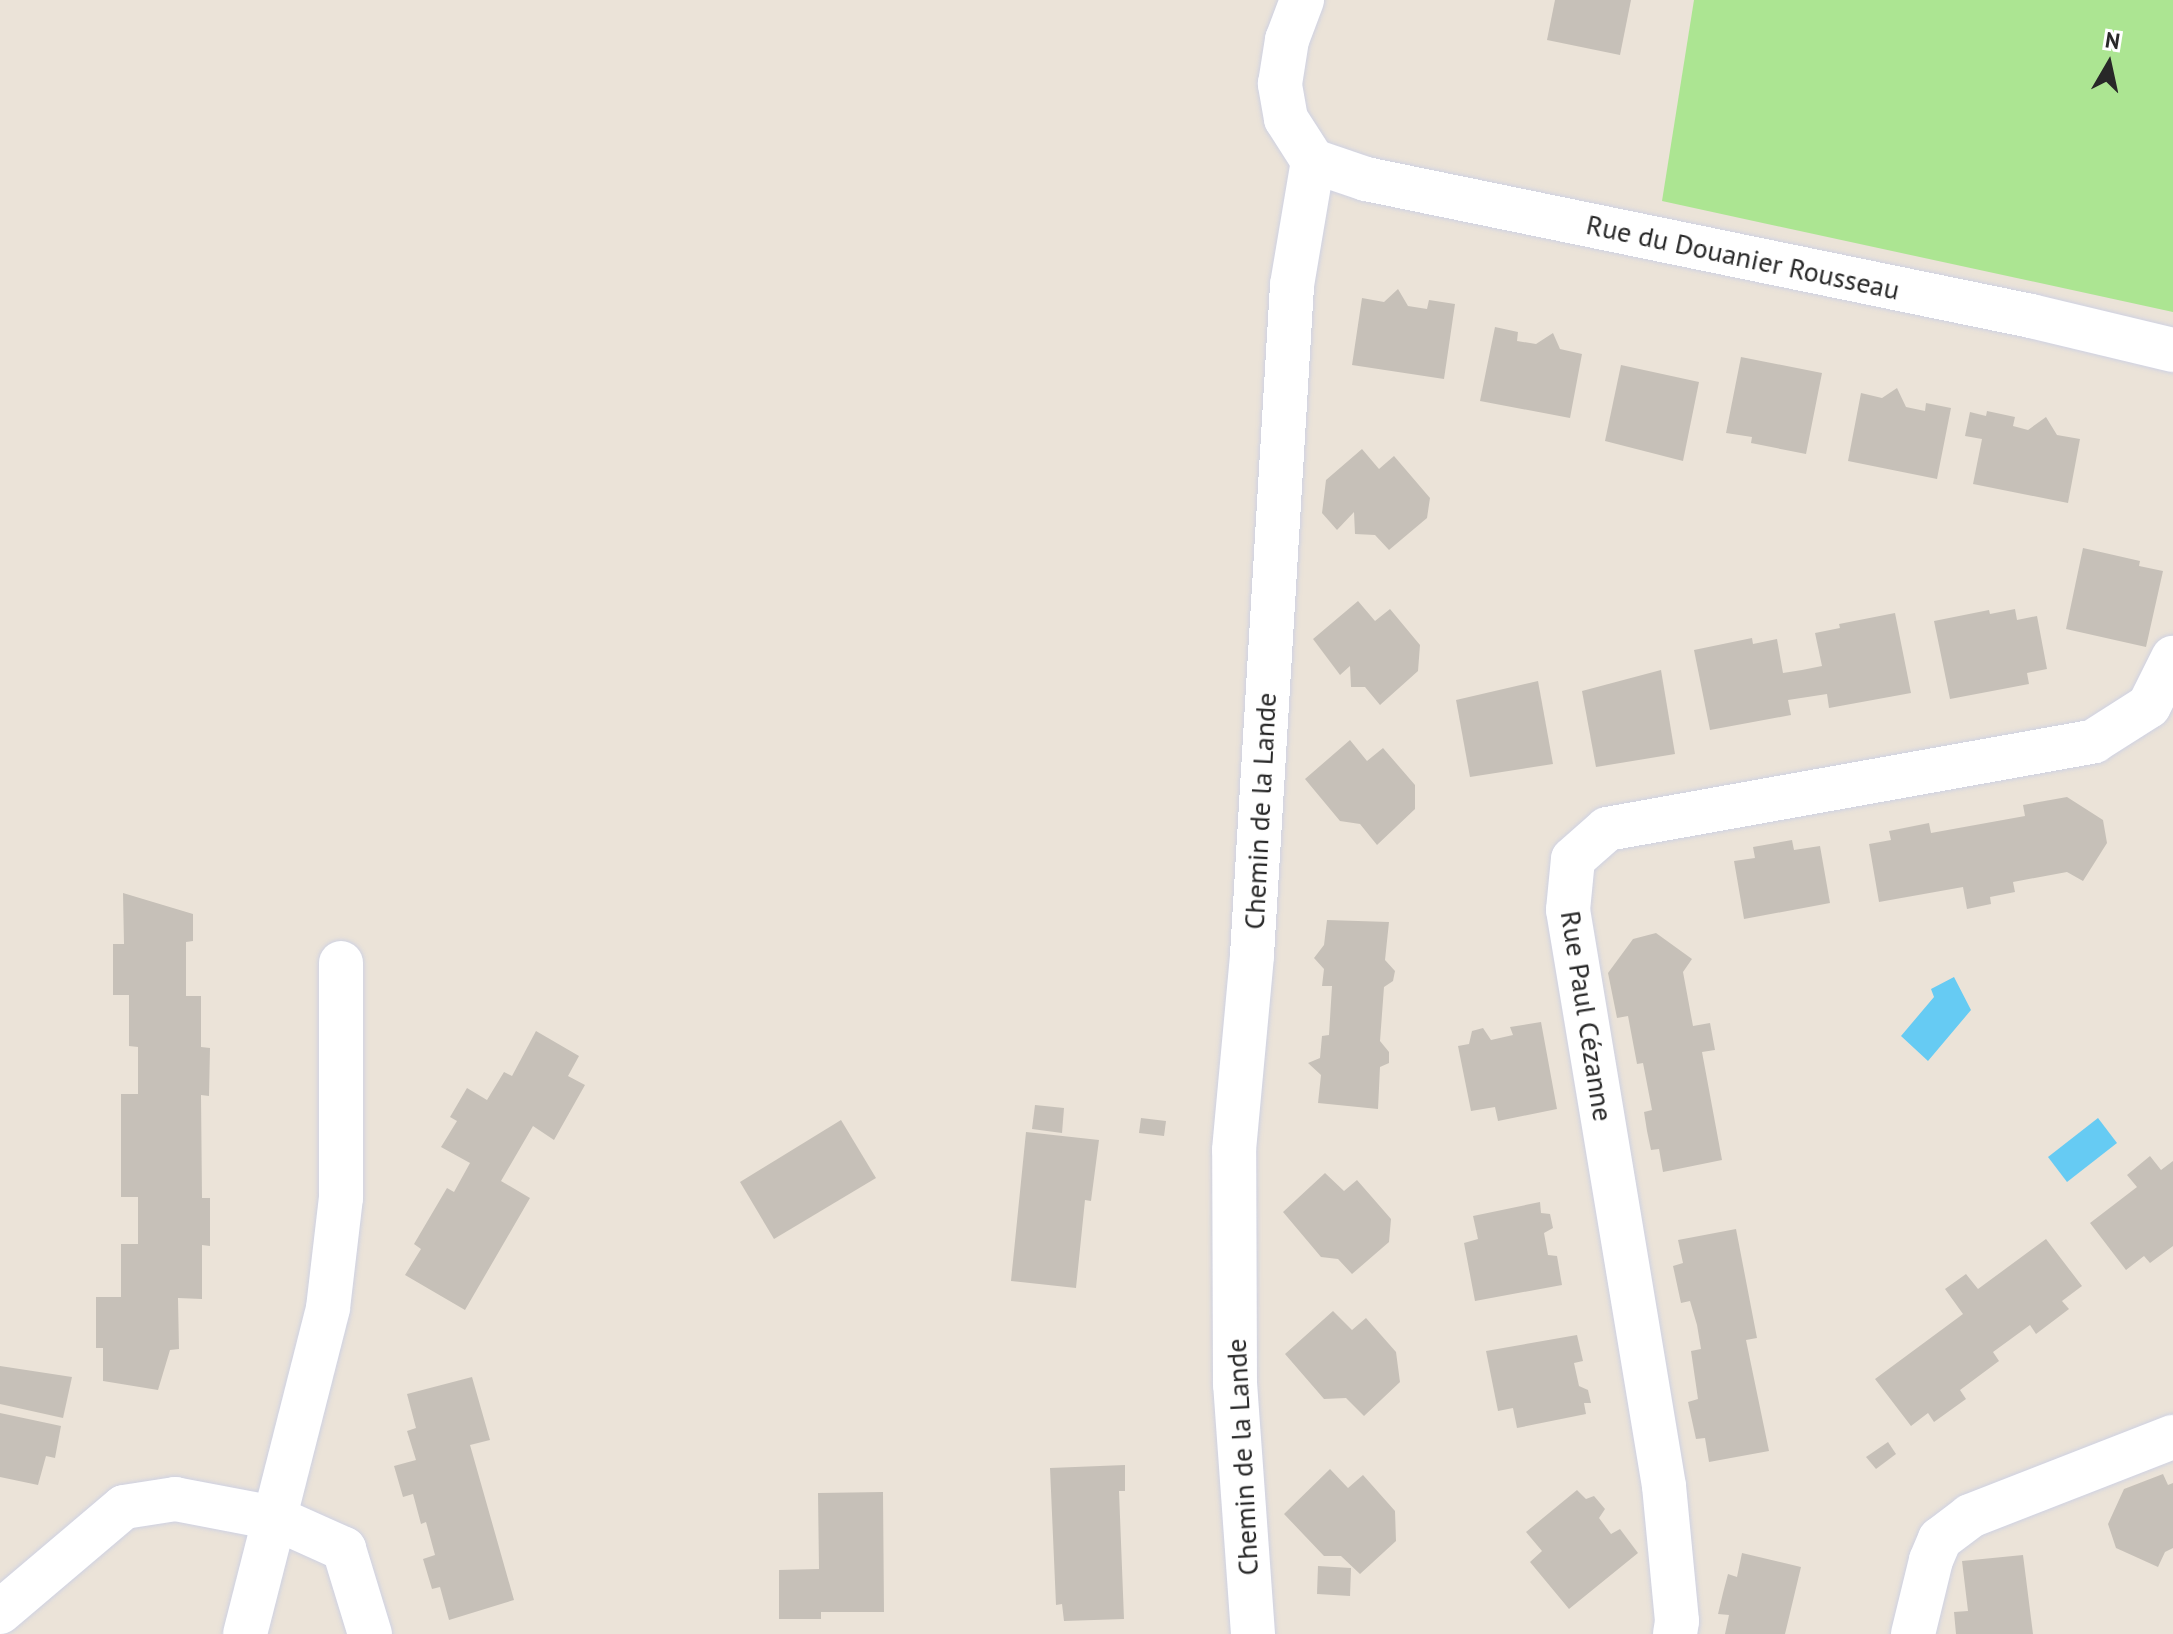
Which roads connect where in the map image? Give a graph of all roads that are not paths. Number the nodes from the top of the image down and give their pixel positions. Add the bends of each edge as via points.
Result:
1 (1302, 0) edge
2 (1313, 161) junction
3 (2173, 350) edge
4 (2173, 658) edge
5 (2161, 716) edge
6 (341, 963) dead end
7 (2173, 1437) edge
8 (275, 1518) junction
9 (0, 1612) edge
10 (245, 1634) edge
11 (370, 1634) edge
12 (1253, 1634) edge
13 (1675, 1634) edge
14 (1913, 1634) edge

1 - 2 street via 1287,40 1280,84 1286,119
2 - 3 street, Rue du Douanier Rousseau via 1366,179
2 - 12 street, Chemin de la Lande via 1292,285 1252,955 1234,1150 1235,1385
4 - 5 street, Rue Paul Cézanne
5 - 13 street, Rue Paul Cézanne via 2094,741 1607,829 1573,859 1568,910 1664,1486
6 - 8 street via 341,1198 328,1308
7 - 14 street via 1970,1516 1940,1539
8 - 9 street via 175,1499 124,1507
8 - 10 street
8 - 11 street via 344,1549

